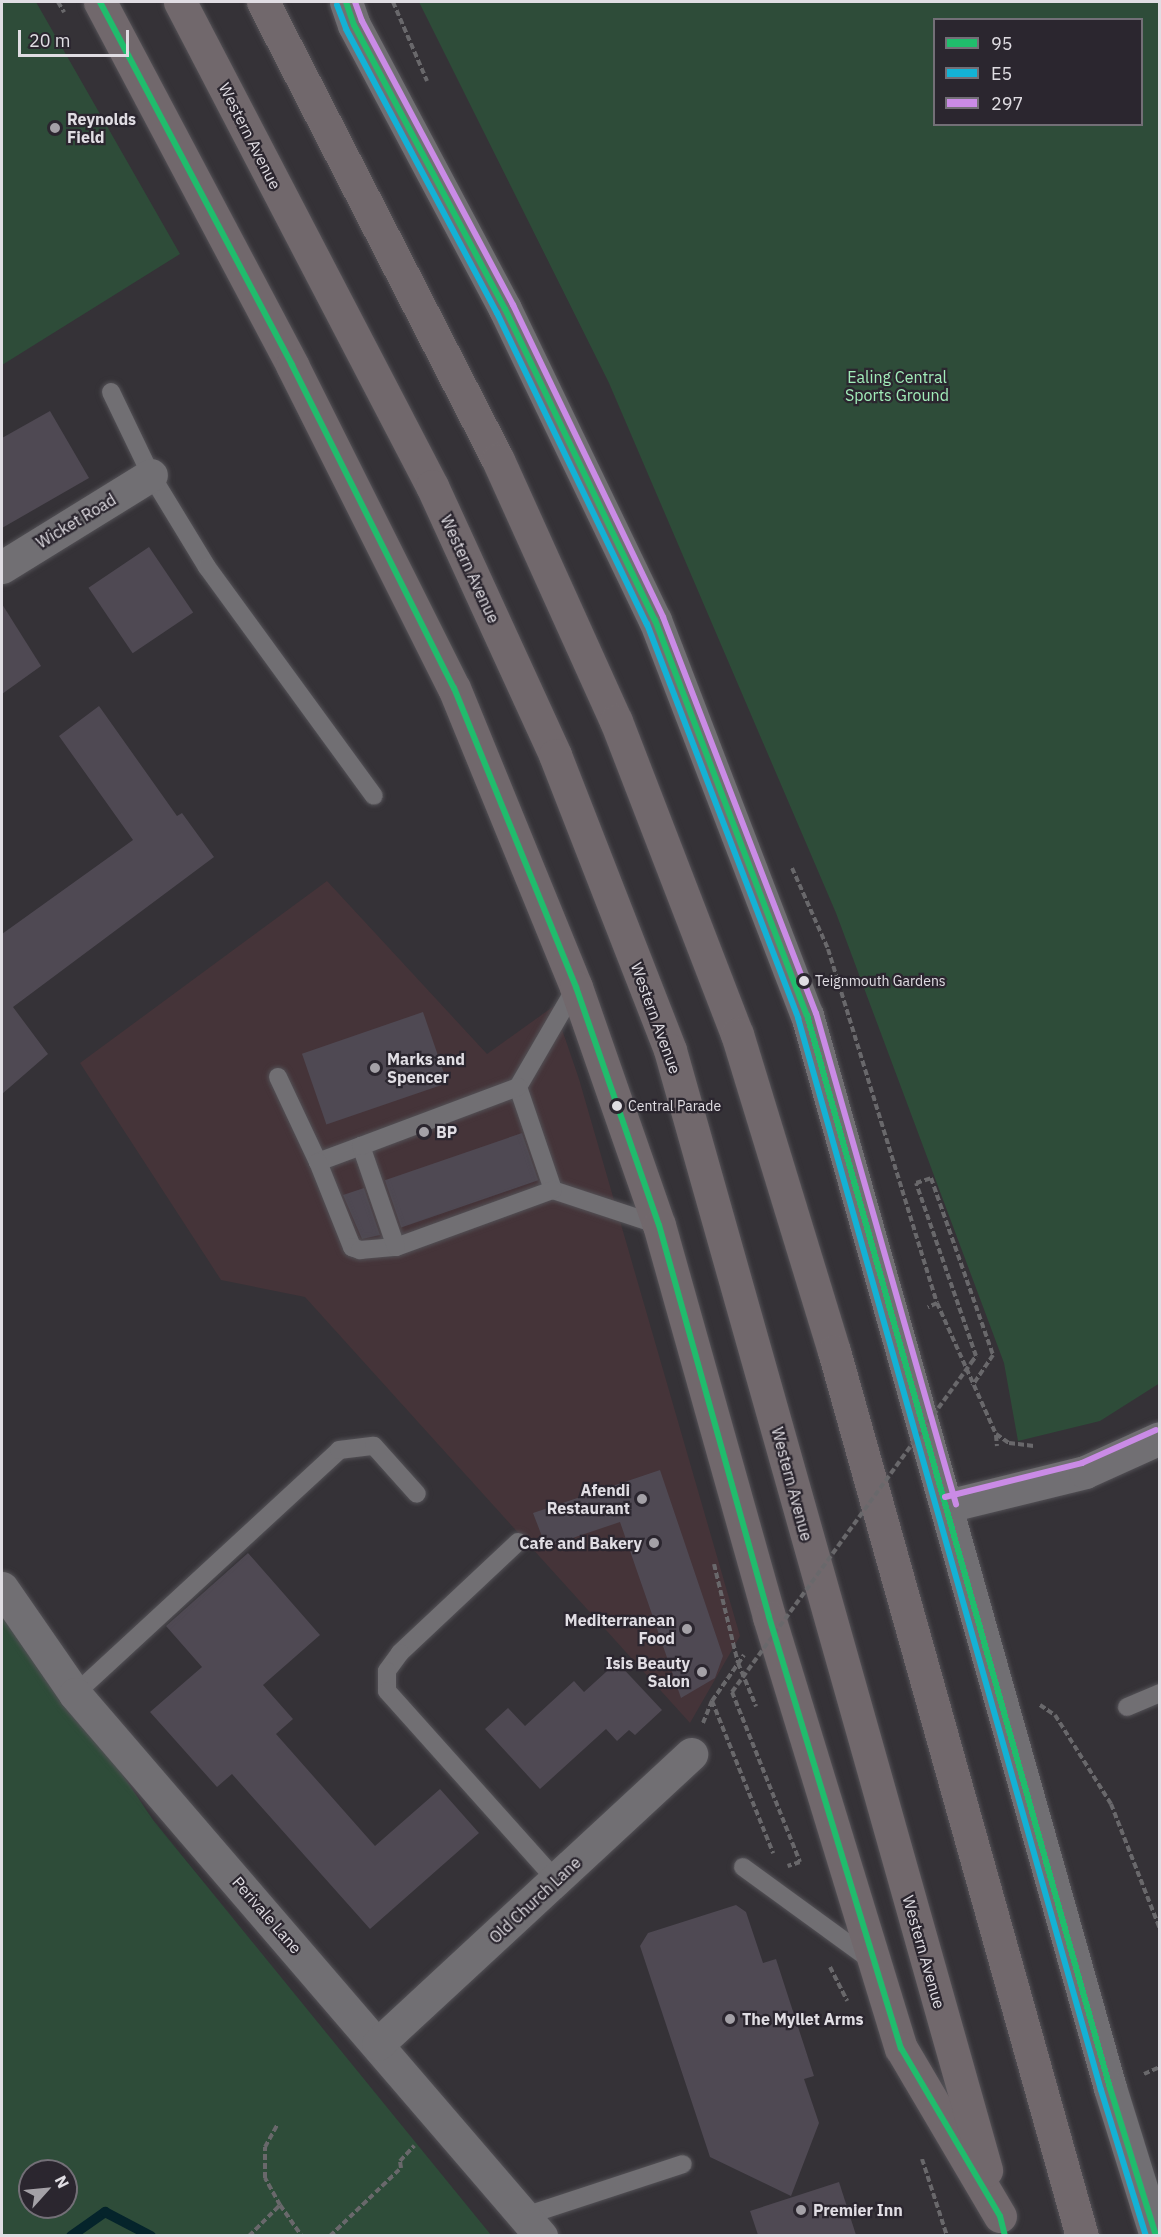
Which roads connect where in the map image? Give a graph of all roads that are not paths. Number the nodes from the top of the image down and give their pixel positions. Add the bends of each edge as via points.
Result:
1 (100, 2) edge
2 (180, 2) edge
3 (263, 2) edge
4 (346, 2) edge
5 (111, 392) dead end
6 (151, 475) junction
7 (2, 567) edge
8 (374, 796) dead end
9 (576, 987) junction
10 (278, 1077) dead end
11 (518, 1087) junction
12 (361, 1146) junction
13 (318, 1162) junction
14 (553, 1190) junction
15 (659, 1225) junction
16 (396, 1247) junction
17 (1160, 1438) edge
18 (417, 1494) dead end
19 (947, 1506) junction
20 (518, 1542) dead end
21 (2, 1588) edge
22 (1160, 1693) edge
23 (75, 1694) junction
24 (1127, 1707) dead end
25 (690, 1754) dead end
26 (743, 1867) dead end
27 (556, 1881) junction
28 (873, 1962) junction
29 (378, 2044) junction
30 (683, 2164) dead end
31 (533, 2226) edge
32 (1003, 2226) edge
33 (1082, 2235) edge
34 (1156, 2235) edge

1 - 9 highway via 292,365 454,688
2 - 32 highway, Western Avenue via 432,486 555,754 670,1050
3 - 33 highway via 498,460 616,721 737,1034 834,1351
4 - 19 main road via 354,25 505,309 655,620 807,1015
5 - 6 lane
6 - 7 main road, Wicket Road
6 - 8 lane via 207,567
9 - 11 lane
9 - 15 highway
10 - 13 lane
11 - 12 lane
11 - 14 lane
12 - 13 lane
12 - 16 lane
13 - 16 lane via 352,1247
14 - 15 lane
14 - 16 lane
15 - 28 highway via 769,1617 851,1876
17 - 19 main road via 1084,1472
18 - 23 lane via 374,1446 339,1450
19 - 34 main road via 1110,2088
20 - 27 lane via 400,1653 387,1671 387,1691
21 - 23 main road, Perivale Lane
22 - 24 lane
23 - 29 main road, Perivale Lane
25 - 27 main road, Old Church Lane
26 - 28 lane
27 - 29 main road, Old Church Lane
28 - 32 highway via 901,2048
29 - 31 main road, Perivale Lane
30 - 31 lane

